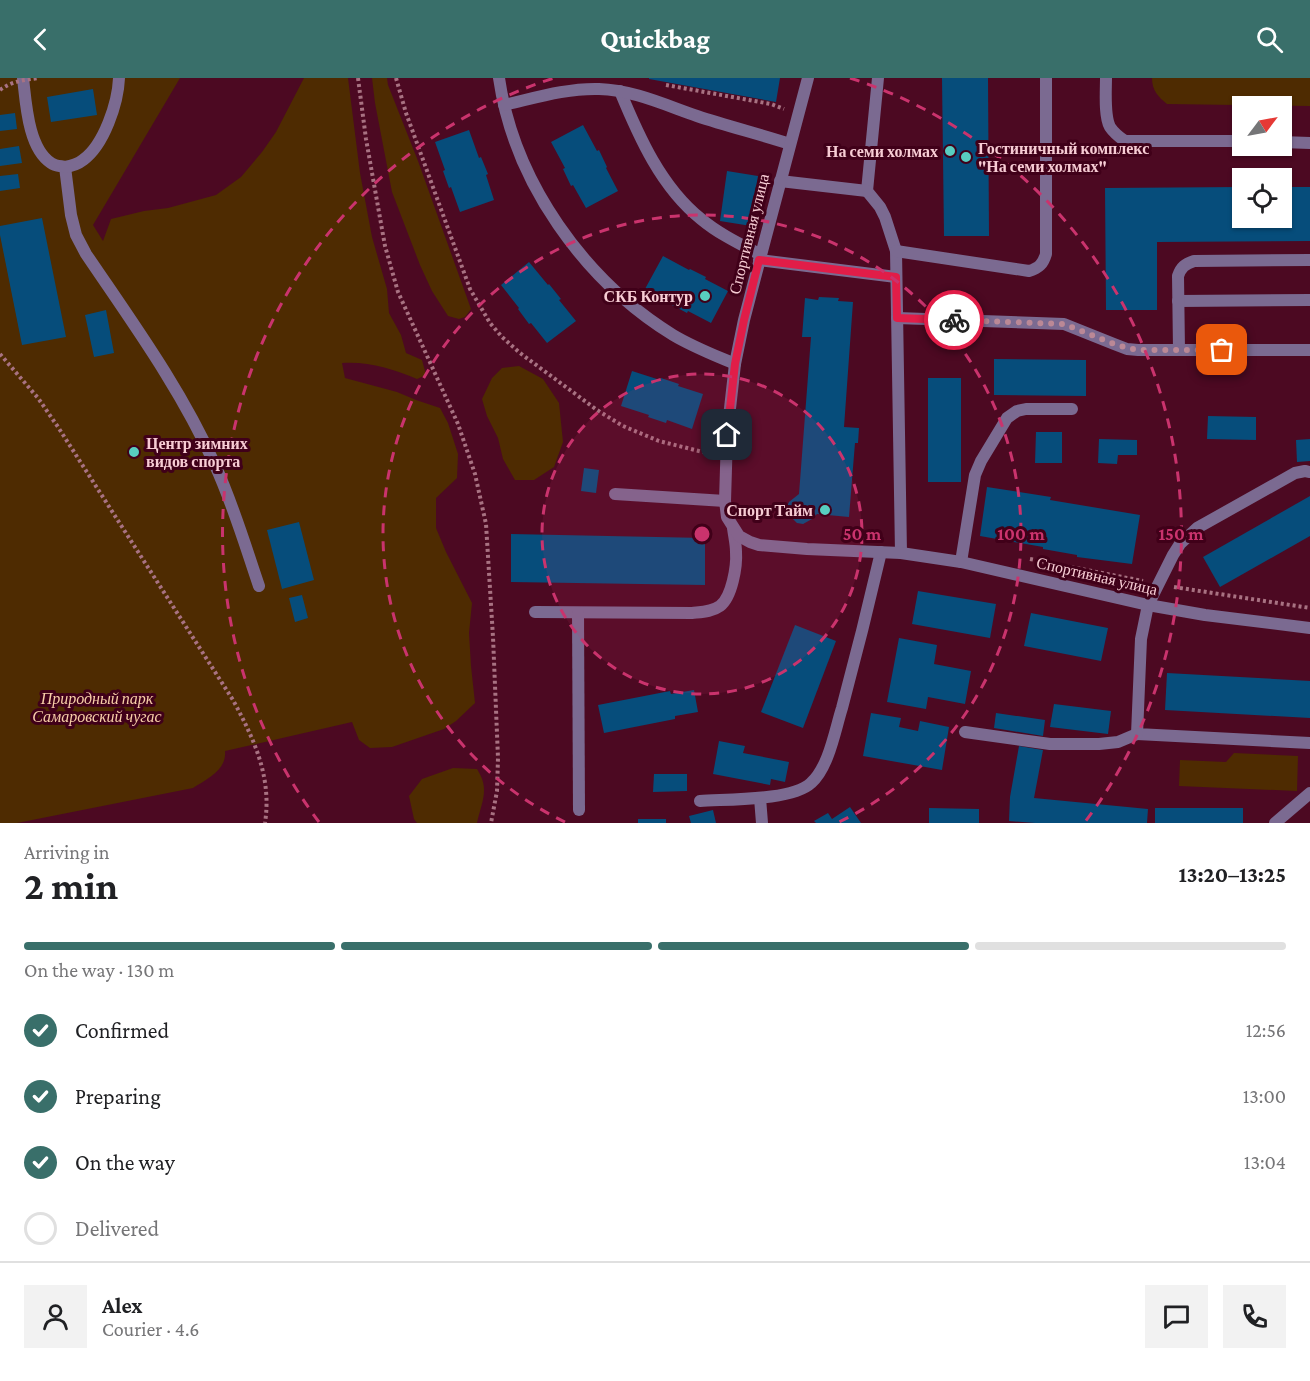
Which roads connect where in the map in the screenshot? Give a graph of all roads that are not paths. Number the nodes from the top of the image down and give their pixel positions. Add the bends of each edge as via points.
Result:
1 (22, 78) edge
2 (119, 78) edge
3 (495, 78) edge
4 (808, 78) edge
5 (878, 78) edge
6 (1046, 78) edge
7 (1106, 78) edge
8 (620, 91) junction
9 (504, 105) junction
10 (1232, 141) edge
11 (1292, 142) edge
12 (1310, 143) edge
13 (790, 144) junction
14 (65, 167) junction
15 (780, 181) junction
16 (867, 191) junction
17 (896, 251) junction
18 (760, 257) junction
19 (1310, 260) edge
20 (896, 277) junction
21 (1310, 300) edge
22 (1178, 301) junction
23 (897, 318) junction
24 (1179, 350) junction
25 (1310, 350) edge
26 (735, 364) junction
27 (1072, 410) dead end
28 (1310, 472) edge
29 (615, 494) dead end
30 (725, 501) junction
31 (733, 528) junction
32 (759, 545) junction
33 (881, 552) junction
34 (901, 553) junction
35 (736, 561) junction
36 (961, 562) junction
37 (259, 586) dead end
38 (1148, 605) junction
39 (535, 612) dead end
40 (578, 613) junction
41 (1310, 628) edge
42 (965, 732) dead end
43 (1137, 734) junction
44 (1310, 743) edge
45 (1308, 796) edge
46 (760, 798) junction
47 (699, 801) dead end
48 (579, 810) dead end
49 (762, 823) edge
50 (1275, 823) edge

1 - 14 street via 34,140 52,164
2 - 14 street via 114,105 94,150 82,161
3 - 9 street
4 - 13 street, Спортивная улица
5 - 16 street
6 - 17 street via 1043,263 1029,271
7 - 10 street via 1110,127 1125,141
8 - 9 street via 568,91
8 - 13 street
8 - 18 street via 651,159 674,192 700,218
9 - 26 street via 533,183 580,254 617,291 672,334
11 - 12 street
13 - 15 street, Спортивная улица
14 - 37 street via 76,236 191,416 215,464
15 - 16 street
15 - 18 street, Спортивная улица
16 - 17 street via 885,217
17 - 20 street
18 - 20 street
18 - 26 street, Спортивная улица
19 - 22 street via 1194,261 1180,269
20 - 23 street
21 - 22 street
22 - 24 street
23 - 24 street via 1064,324 1127,348
23 - 34 street
24 - 25 street
26 - 30 street, Спортивная улица
27 - 36 street via 1026,409 1007,418 975,475
28 - 38 street via 1295,473 1197,528 1173,555
29 - 30 street
30 - 31 street, Спортивная улица
31 - 32 street, Спортивная улица via 739,536
31 - 35 street
32 - 33 street, Спортивная улица
32 - 35 street via 748,548
33 - 34 street, Спортивная улица
33 - 46 street via 857,653 820,773 802,789
34 - 36 street, Спортивная улица
35 - 40 street via 727,598 707,612
36 - 38 street, Спортивная улица
38 - 41 street, Спортивная улица
38 - 43 street via 1141,639
39 - 40 street
40 - 48 street
42 - 43 street via 1050,744 1118,742
43 - 44 street
45 - 50 street
46 - 47 street
46 - 49 street

